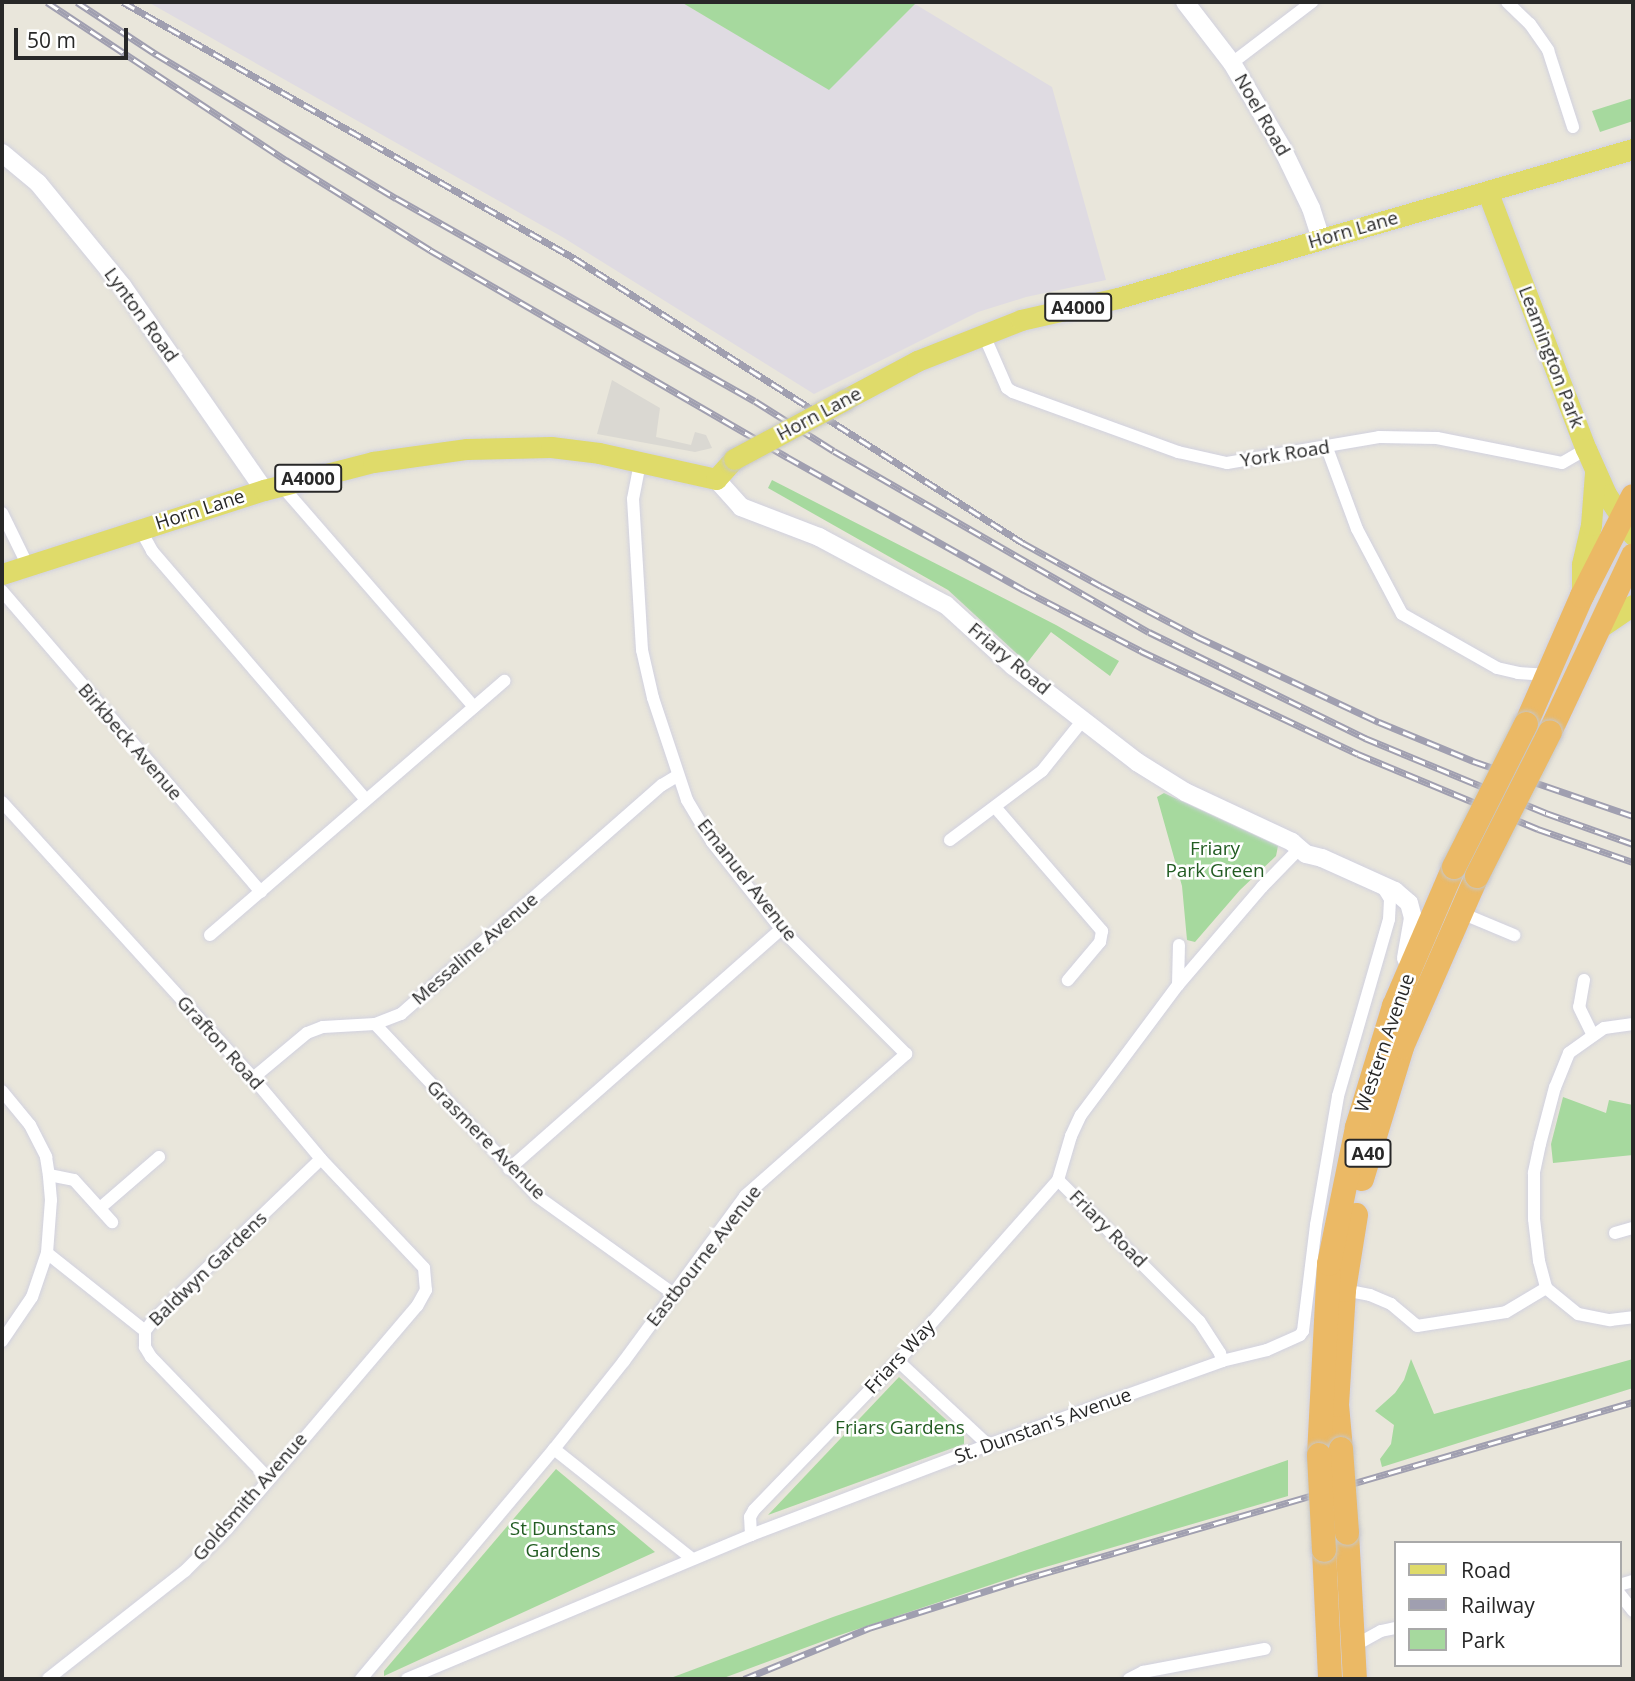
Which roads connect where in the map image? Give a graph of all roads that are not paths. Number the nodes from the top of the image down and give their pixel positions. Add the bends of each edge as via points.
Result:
1 (1185, 2) edge
2 (1312, 2) edge
3 (1507, 2) edge
4 (1232, 63) junction
5 (1573, 127) dead end
6 (1633, 149) edge
7 (2, 153) edge
8 (1488, 192) junction
9 (1321, 239) junction
10 (983, 333) junction
11 (1327, 447) junction
12 (1586, 449) junction
13 (640, 463) junction
14 (1596, 471) junction
15 (716, 479) junction
16 (272, 487) junction
17 (1633, 496) edge
18 (2, 513) edge
19 (1627, 526) edge
20 (139, 529) junction
21 (1633, 556) edge
22 (28, 566) junction
23 (2, 574) edge
24 (2, 591) edge
25 (1582, 596) junction
26 (1633, 605) edge
27 (1598, 628) junction
28 (1548, 676) junction
29 (503, 681) dead end
30 (474, 707) junction
31 (1083, 720) junction
32 (677, 776) junction
33 (366, 800) junction
34 (2, 802) edge
35 (995, 807) junction
36 (950, 840) dead end
37 (1298, 850) junction
38 (1466, 871) junction
39 (1381, 884) junction
40 (261, 892) junction
41 (1458, 912) junction
42 (781, 929) junction
43 (210, 935) dead end
44 (1514, 935) dead end
45 (1179, 945) dead end
46 (1068, 980) dead end
47 (1584, 980) dead end
48 (1178, 985) junction
49 (1394, 1006) junction
50 (375, 1024) junction
51 (1633, 1024) edge
52 (1592, 1034) junction
53 (906, 1054) joint
54 (253, 1078) junction
55 (2, 1091) edge
56 (159, 1157) dead end
57 (321, 1159) junction
58 (509, 1169) junction
59 (49, 1175) junction
60 (1058, 1180) junction
61 (100, 1208) junction
62 (112, 1222) dead end
63 (1633, 1228) edge
64 (1615, 1233) dead end
65 (47, 1253) junction
66 (1546, 1287) junction
67 (426, 1290) joint
68 (1344, 1290) junction
69 (674, 1294) junction
70 (1633, 1317) edge
71 (145, 1331) junction
72 (2, 1341) edge
73 (898, 1361) junction
74 (1222, 1361) junction
75 (988, 1445) junction
76 (554, 1449) junction
77 (1330, 1452) junction
78 (267, 1477) junction
79 (751, 1535) junction
80 (691, 1558) junction
81 (1621, 1596) edge
82 (1633, 1611) edge
83 (1394, 1628) edge
84 (1352, 1647) junction
85 (1265, 1649) dead end
86 (48, 1679) edge
87 (361, 1679) edge
88 (407, 1679) edge
89 (1129, 1679) edge
90 (1330, 1679) edge
91 (1355, 1679) edge

1 - 4 street, Noel Road
2 - 4 street
3 - 5 street via 1548,50
4 - 9 street, Noel Road via 1282,148
6 - 8 main road, Horn Lane / A4000
7 - 16 street, Lynton Road via 38,183 123,287
8 - 9 main road, Horn Lane / A4000
8 - 12 main road, Leamington Park
9 - 10 main road, Horn Lane / A4000
10 - 11 street, York Road via 1007,388 1013,392 1178,452 1227,463
10 - 15 main road, Horn Lane / A4000, bridge via 917,361 734,459
11 - 12 street, York Road via 1379,437 1437,438 1562,463
11 - 28 street via 1357,529 1402,614 1497,668
12 - 14 main road, Leamington Park
13 - 15 main road, Horn Lane / A4000
13 - 16 main road, Horn Lane / A4000 via 551,447 467,449 373,462
13 - 32 street, Emanuel Avenue via 633,499 642,650
14 - 19 main road, Leamington Park
14 - 25 main road via 1582,564
15 - 31 street, Friary Road via 741,507 819,537 946,605 1013,666
16 - 20 main road, Horn Lane / A4000
16 - 30 street
17 - 19 highway, Western Avenue / A40
18 - 22 street
19 - 25 highway, Western Avenue / A40
20 - 22 main road, Horn Lane / A4000
20 - 33 street via 152,551
21 - 27 highway, Western Avenue / A40
22 - 23 main road, Horn Lane / A4000
24 - 40 street, Birkbeck Avenue
25 - 28 highway, Western Avenue / A40
26 - 27 main road
27 - 38 highway, Western Avenue / A40, bridge via 1550,732
28 - 38 highway, Western Avenue / A40, bridge
29 - 30 street
30 - 33 street
31 - 35 street via 1042,771
31 - 37 street, Friary Road via 1185,792 1292,842
32 - 42 street, Emanuel Avenue via 712,842
32 - 50 street, Messaline Avenue via 401,1014
33 - 40 street
34 - 54 street, Grafton Road
35 - 36 street
35 - 46 street via 1102,931 1100,942
37 - 39 street, Friary Road
37 - 48 street, Friary Road
38 - 41 highway, Western Avenue / A40
38 - 49 highway, Western Avenue / A40
39 - 49 street, Friary Road via 1409,903 1413,918
39 - 74 street, St. Dunstan's Avenue via 1390,900 1385,934 1338,1096 1303,1331 1267,1350
40 - 43 street
41 - 44 street
41 - 68 highway, Western Avenue / A40 via 1402,1047 1365,1163
42 - 53 street, Emanuel Avenue
42 - 58 street
45 - 48 street
47 - 52 street via 1579,1007
48 - 60 street, Friary Road via 1081,1115
49 - 77 highway, Western Avenue / A40 via 1357,1127 1329,1264
50 - 54 street, Messaline Avenue via 323,1027 307,1033
50 - 58 street, Grasmere Avenue
51 - 52 street
52 - 66 street via 1569,1053 1555,1087 1534,1173 1534,1219
53 - 69 street, Eastbourne Avenue via 745,1196
54 - 57 street, Grafton Road
55 - 59 street via 30,1125 46,1157
56 - 61 street
57 - 67 street, Grafton Road via 424,1268
57 - 71 street, Baldwyn Gardens
58 - 69 street, Grasmere Avenue via 537,1196
59 - 61 street via 74,1180
59 - 65 street
60 - 73 street, Friars Way
60 - 74 street, Friary Road via 1199,1321
61 - 62 street
63 - 64 street
65 - 71 street
65 - 72 street via 32,1297
66 - 68 street via 1506,1312 1417,1326 1391,1304
66 - 70 street via 1578,1314 1610,1320
67 - 78 street, Goldsmith Avenue
68 - 77 highway, Western Avenue / A40
69 - 76 street, Eastbourne Avenue
71 - 78 street, Baldwyn Gardens via 150,1357
73 - 75 street
73 - 79 street, Friars Way via 754,1510
74 - 75 street, St. Dunstan's Avenue
75 - 79 street, St. Dunstan's Avenue
76 - 80 street
76 - 87 street, Eastbourne Avenue
77 - 84 highway, Western Avenue / A40, bridge via 1347,1532
77 - 90 highway, Western Avenue / A40, bridge via 1324,1550
78 - 86 street, Goldsmith Avenue via 185,1571
79 - 80 street, St. Dunstan's Avenue
80 - 88 street, St. Dunstan's Avenue
81 - 82 street
83 - 84 street
84 - 91 highway, Western Avenue / A40
85 - 89 street via 1143,1672

